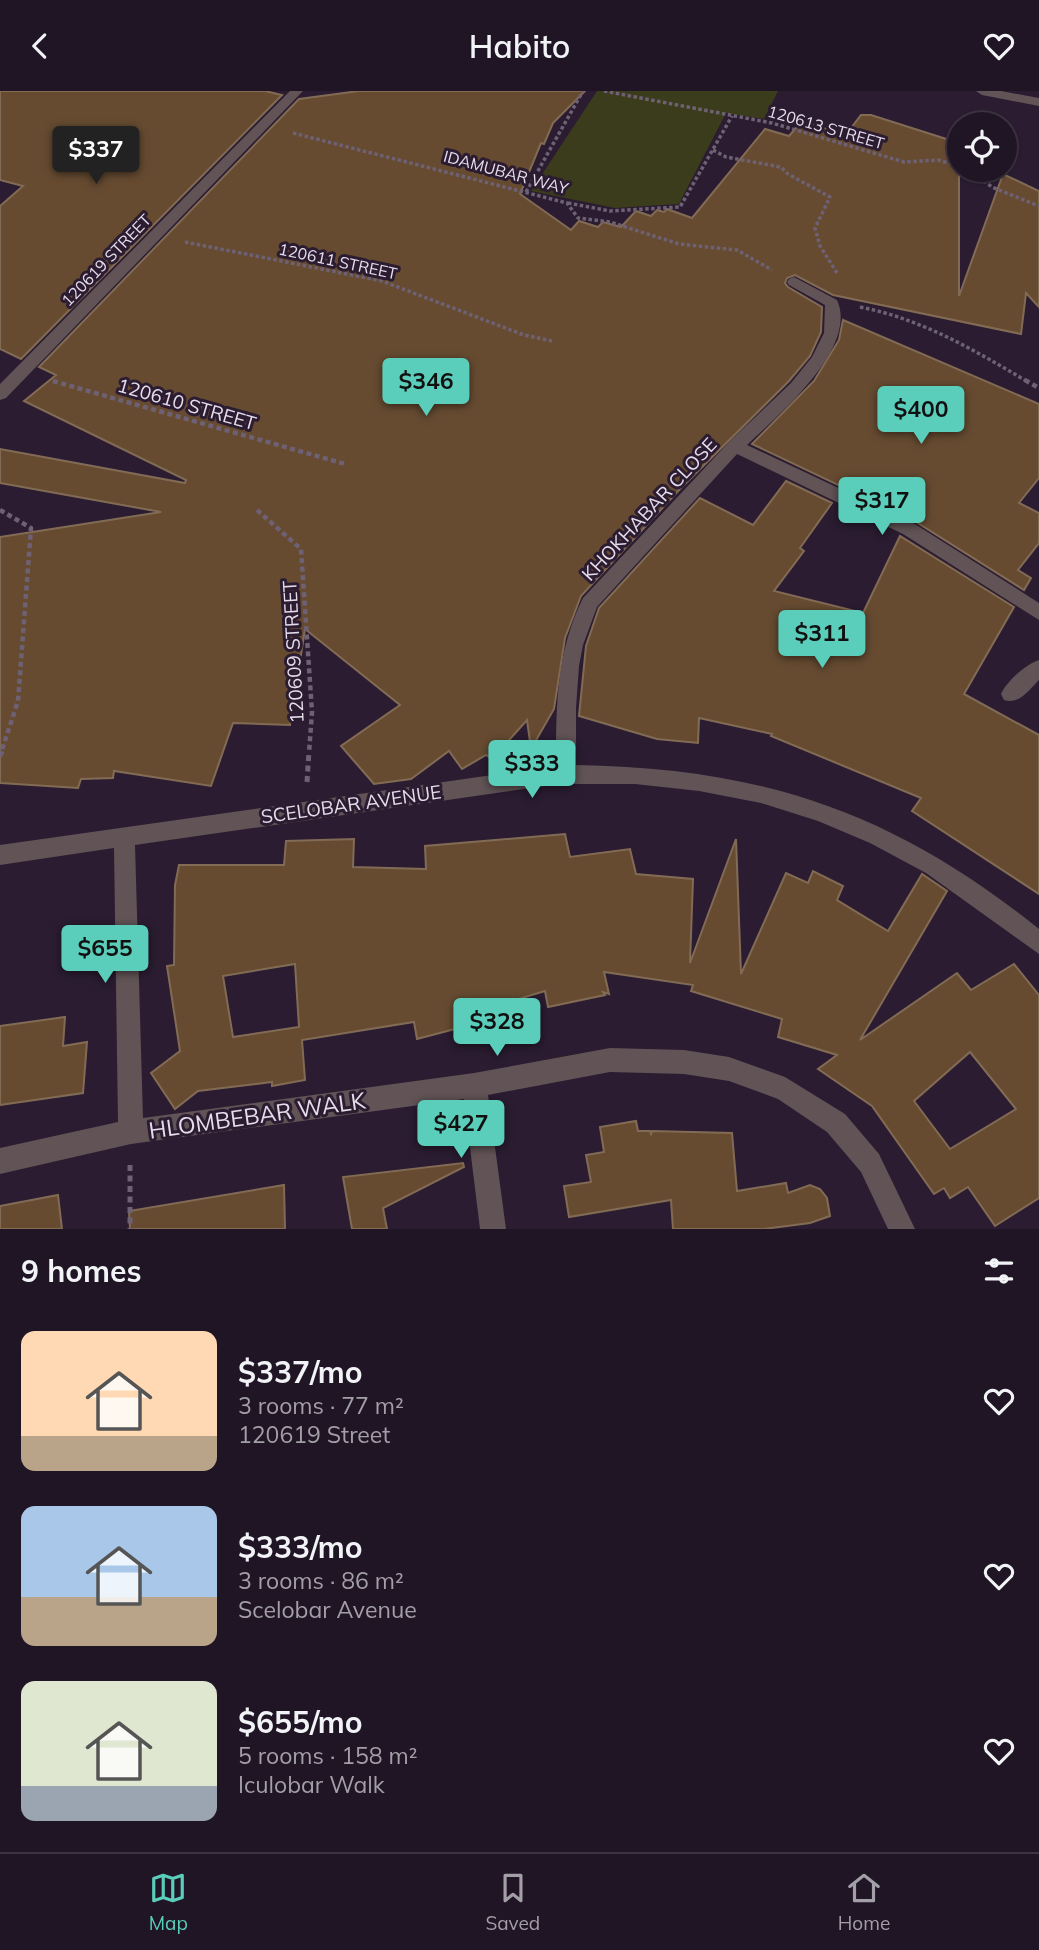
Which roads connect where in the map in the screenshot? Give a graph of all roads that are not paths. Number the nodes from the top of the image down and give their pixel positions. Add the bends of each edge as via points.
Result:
1 (297, 91) edge
2 (982, 91) edge
3 (1039, 102) edge
4 (794, 282) road end
5 (0, 394) edge
6 (735, 446) junction
7 (1039, 612) edge
8 (1039, 668) edge
9 (1011, 694) dead end
10 (566, 774) junction
11 (124, 836) junction
12 (0, 855) edge
13 (1039, 943) edge
14 (474, 1085) junction
15 (131, 1132) junction
16 (0, 1161) edge
17 (493, 1229) edge
18 (902, 1229) edge

1 - 5 street, 120619 STREET
2 - 3 street
4 - 6 street, KHOKHABAR CLOSE via 832,303 832,333 797,387
6 - 7 street via 897,523
6 - 10 street, KHOKHABAR CLOSE via 590,603 570,652 566,680
8 - 9 street
10 - 11 street, SCELOBAR AVENUE
10 - 13 street, SCELOBAR AVENUE via 666,776 786,799 831,814 941,871
11 - 12 street, SCELOBAR AVENUE
11 - 15 street
14 - 15 street, HLOMBEBAR WALK
14 - 17 street
14 - 18 street, HLOMBEBAR WALK via 610,1060 684,1062 729,1069 785,1089 836,1123 870,1163
15 - 16 street, HLOMBEBAR WALK

